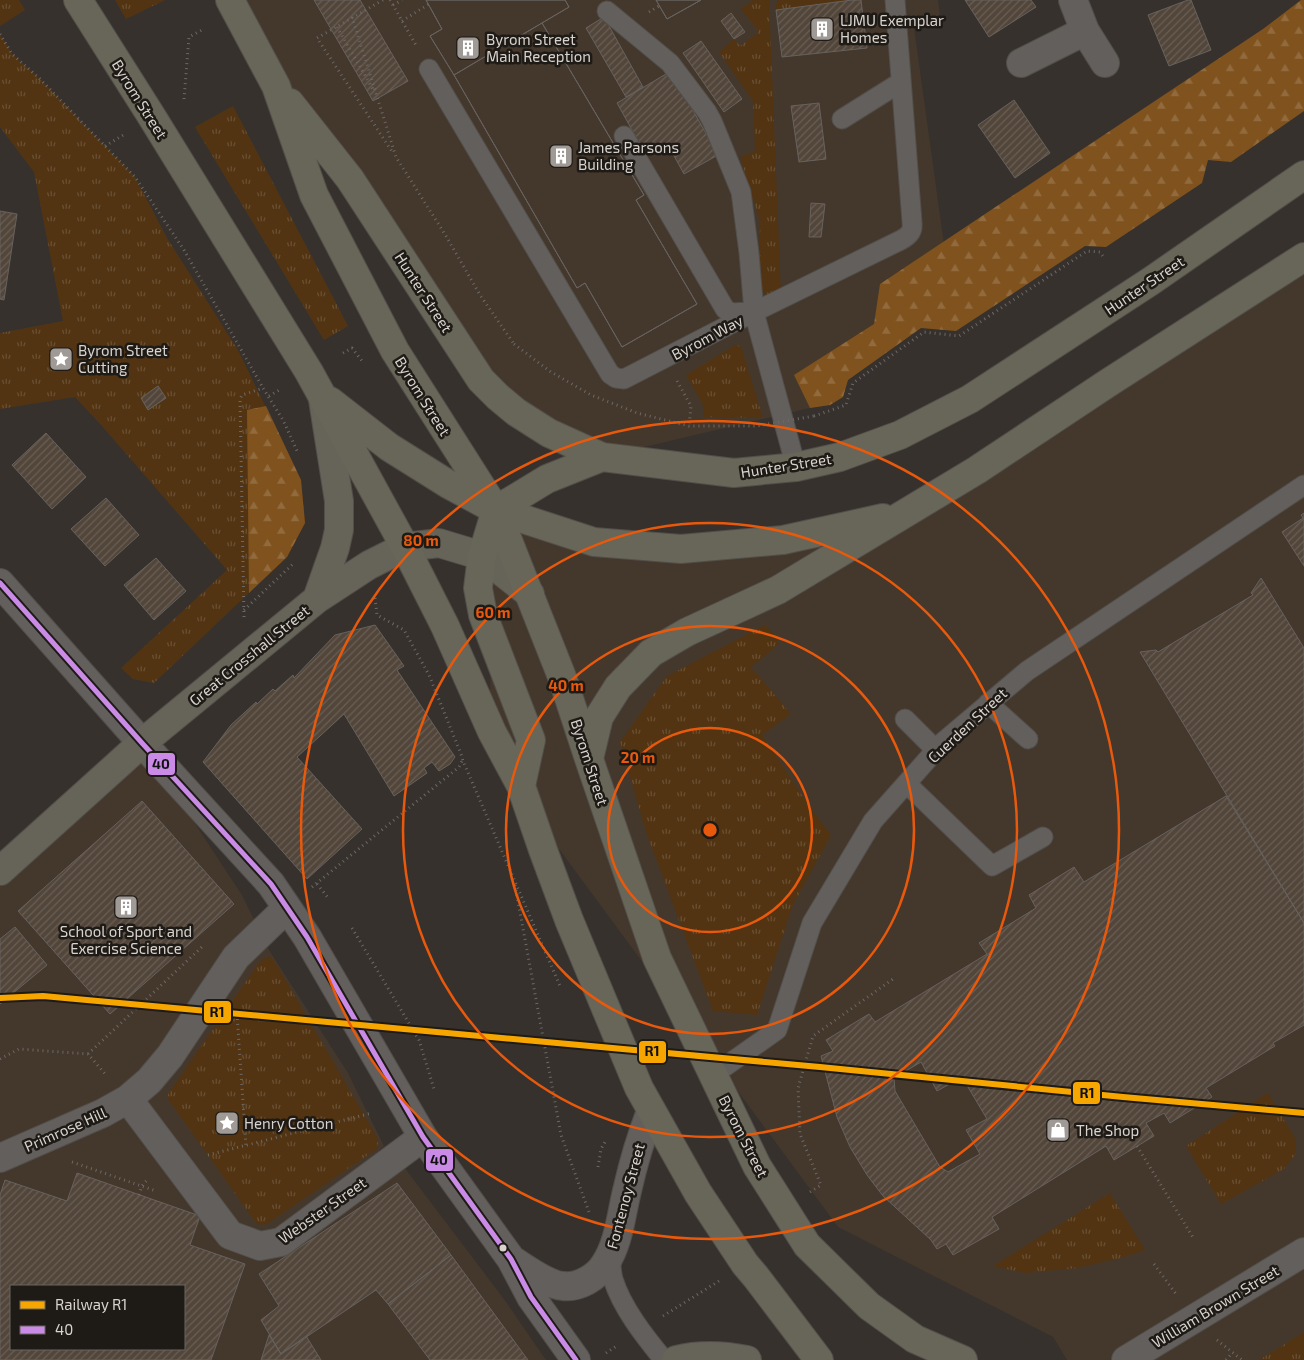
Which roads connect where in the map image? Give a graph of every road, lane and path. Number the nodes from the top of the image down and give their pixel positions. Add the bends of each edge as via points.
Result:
1 (78, 0) edge
2 (230, 0) edge
3 (383, 0) edge
4 (390, 0) edge
5 (402, 0) edge
6 (895, 0) edge
7 (1073, 0) edge
8 (429, 4) dead end
9 (393, 5) junction
10 (608, 11) dead end
11 (352, 17) junction
12 (402, 21) junction
13 (337, 26) junction
14 (202, 30) dead end
15 (1085, 31) junction
16 (0, 34) edge
17 (1105, 63) dead end
18 (1020, 64) dead end
19 (429, 69) joint
20 (901, 82) junction
21 (276, 86) junction
22 (378, 98) junction
23 (184, 99) dead end
24 (842, 119) dead end
25 (125, 134) dead end
26 (624, 136) dead end
27 (105, 146) junction
28 (396, 157) junction
29 (1304, 176) edge
30 (1304, 257) edge
31 (1106, 259) dead end
32 (754, 312) junction
33 (676, 379) dead end
34 (263, 388) junction
35 (281, 389) dead end
36 (322, 395) junction
37 (269, 396) junction
38 (282, 420) dead end
39 (689, 426) junction
40 (602, 457) junction
41 (796, 467) junction
42 (1304, 485) edge
43 (496, 510) junction
44 (906, 512) junction
45 (405, 548) junction
46 (482, 556) junction
47 (295, 562) dead end
48 (369, 565) junction
49 (3, 593) edge
50 (530, 594) junction
51 (317, 599) junction
52 (244, 611) junction
53 (247, 657) junction
54 (988, 703) junction
55 (906, 719) dead end
56 (1028, 739) dead end
57 (142, 743) junction
58 (936, 750) junction
59 (589, 759) junction
60 (907, 784) junction
61 (522, 786) junction
62 (1043, 837) dead end
63 (0, 871) edge
64 (514, 879) dead end
65 (317, 884) junction
66 (329, 898) dead end
67 (287, 908) junction
68 (352, 928) dead end
69 (210, 939) dead end
70 (893, 979) dead end
71 (237, 1007) dead end
72 (88, 1054) junction
73 (0, 1059) edge
74 (713, 1074) junction
75 (435, 1092) dead end
76 (128, 1099) junction
77 (404, 1105) junction
78 (651, 1111) junction
79 (423, 1137) junction
80 (28, 1146) junction
81 (246, 1146) junction
82 (1137, 1146) dead end
83 (0, 1158) edge
84 (177, 1163) junction
85 (821, 1185) dead end
86 (142, 1186) junction
87 (159, 1192) dead end
88 (139, 1195) dead end
89 (588, 1221) dead end
90 (1194, 1239) dead end
91 (1304, 1252) edge
92 (610, 1256) junction
93 (511, 1260) junction
94 (1218, 1342) dead end
95 (1232, 1353) junction
96 (576, 1360) edge
97 (664, 1360) edge
98 (676, 1360) edge
99 (747, 1360) edge
100 (819, 1360) edge
101 (963, 1360) edge
102 (1126, 1360) edge
103 (1226, 1360) edge
104 (1242, 1360) edge

1 - 36 highway, Byrom Street
2 - 21 highway, Byrom Street
3 - 11 path
4 - 9 path
5 - 9 path
6 - 20 lane, Byrom Way
7 - 15 street
8 - 12 path
9 - 12 path
10 - 32 lane via 670,63 712,121 741,192
11 - 13 path
11 - 22 path
12 - 19 path
13 - 22 path
13 - 28 path via 316,38
14 - 23 path via 189,37
15 - 17 street
15 - 18 street
16 - 27 path via 12,54
19 - 32 lane, Byrom Way via 613,376 624,379
20 - 24 lane
20 - 32 lane, Byrom Way via 911,233
21 - 40 highway, Hunter Street via 350,179 481,380 516,412 549,433
21 - 43 highway, Byrom Street via 314,195 395,351
22 - 28 path
25 - 27 path
26 - 32 lane via 725,309 731,314
27 - 34 path via 135,177 184,250
28 - 39 path, bridge via 480,295 514,344 551,372 592,395 637,414
29 - 41 highway, Hunter Street via 970,399 900,435 840,457
30 - 44 highway
31 - 39 path, bridge via 1100,252 1087,251 959,336 924,332 852,383 846,405 814,416 757,426
32 - 41 lane
33 - 39 path via 691,406
34 - 37 path
34 - 52 path via 242,395 240,399
35 - 37 path
36 - 43 highway via 389,446
36 - 45 highway, Byrom Street
36 - 51 main road via 339,501 339,530
37 - 38 path
40 - 41 highway, Hunter Street via 734,473
40 - 43 highway via 547,479
42 - 54 lane, Cuerden Street via 1027,671
43 - 44 highway via 594,542 680,549 784,540
43 - 46 highway
43 - 50 highway, Byrom Street
44 - 59 highway via 778,590 687,632 651,653 618,687 600,717
45 - 46 main road, Great Crosshall Street via 439,542
45 - 48 main road, Great Crosshall Street
45 - 61 highway, Byrom Street via 445,626 492,732
46 - 50 main road, Great Crosshall Street
46 - 61 highway via 478,588 483,615 531,740
47 - 52 path
48 - 51 main road, Great Crosshall Street
48 - 65 path via 377,615 404,630 429,675 462,761 459,767
49 - 57 street, Fontenoy Street
50 - 59 highway, Byrom Street
51 - 53 main road, Great Crosshall Street
52 - 53 path
53 - 57 main road, Great Crosshall Street
54 - 56 lane
54 - 58 lane, Cuerden Street
55 - 58 lane
57 - 63 main road, Great Crosshall Street
57 - 67 street, Fontenoy Street via 271,884
58 - 60 lane, Cuerden Street
59 - 74 highway, Byrom Street via 656,958
60 - 62 lane via 992,866
60 - 74 lane, Cuerden Street via 873,821 812,923 777,1030
61 - 78 highway, Byrom Street via 568,920 638,1088
64 - 89 path via 561,1135 590,1212
65 - 66 path
65 - 67 path
67 - 76 street, Primrose Hill via 236,957 170,1056
67 - 77 street, Fontenoy Street
68 - 75 path via 419,1040
69 - 72 path
70 - 85 path via 813,1036 798,1088 800,1134
71 - 81 path
72 - 73 path via 19,1049
72 - 76 path
74 - 101 highway, Byrom Street via 757,1166 807,1245 869,1306 915,1339
76 - 80 street, Primrose Hill
76 - 84 street, Webster Street
77 - 79 street, Fontenoy Street
77 - 81 path
78 - 92 street, Fontenoy Street via 641,1136
78 - 100 highway, Byrom Street via 745,1264
79 - 84 street, Webster Street via 281,1242 260,1246 230,1235
79 - 93 street, Fontenoy Street
80 - 83 street, Primrose Hill
80 - 86 path
81 - 84 path
82 - 90 path
86 - 87 path
86 - 88 path
91 - 102 street, William Brown Street
92 - 93 street, Fontenoy Street via 592,1278 563,1286 544,1280
92 - 97 lane via 618,1291 640,1330
93 - 96 street, Fontenoy Street via 531,1297
94 - 95 path
95 - 103 path
95 - 104 path
98 - 99 main road via 706,1355

